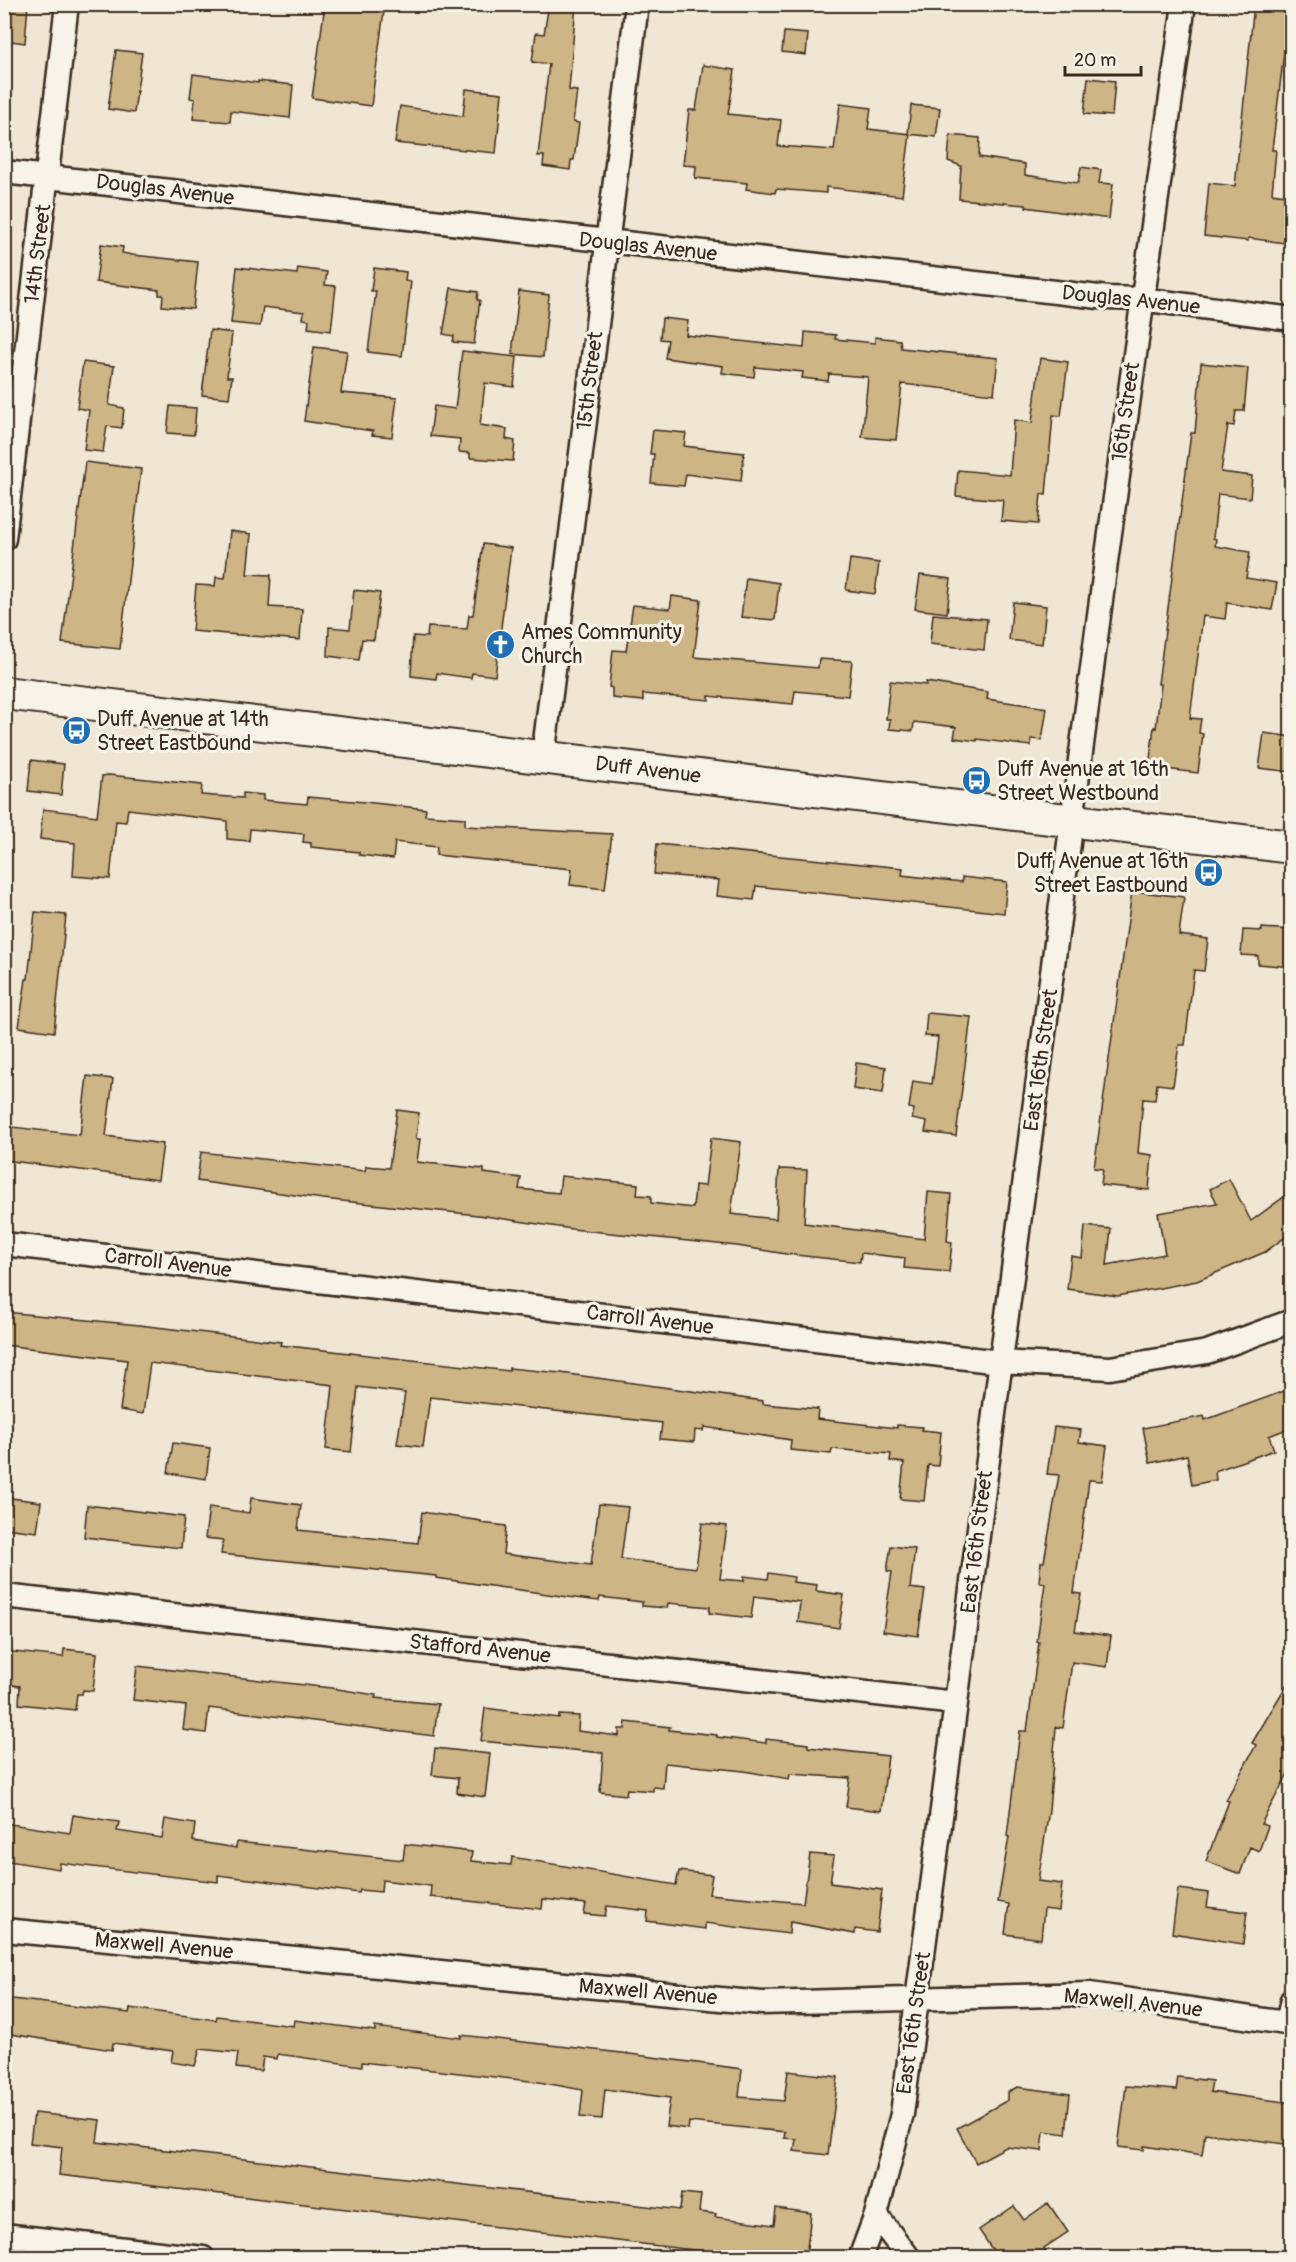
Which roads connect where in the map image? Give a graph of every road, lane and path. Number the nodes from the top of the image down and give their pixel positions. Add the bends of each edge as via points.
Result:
1 (67, 4) edge
2 (637, 4) edge
3 (1184, 4) edge
4 (4, 172) edge
5 (46, 177) junction
6 (607, 242) junction
7 (1141, 299) junction
8 (1292, 319) edge
9 (4, 539) edge
10 (4, 693) edge
11 (543, 758) junction
12 (1072, 821) junction
13 (1292, 847) edge
14 (4, 1244) edge
15 (1292, 1321) edge
16 (1000, 1362) junction
17 (4, 1596) edge
18 (956, 1703) junction
19 (4, 1930) edge
20 (917, 1998) junction
21 (1292, 2000) edge
22 (1289, 2024) edge
23 (876, 2215) junction
24 (4, 2235) edge
25 (203, 2258) edge
26 (860, 2258) edge
27 (909, 2258) edge

1 - 5 street, 14th Street
2 - 6 street, 15th Street
3 - 7 street, 16th Street
4 - 5 street, Douglas Avenue
5 - 6 street, Douglas Avenue
5 - 9 street, 14th Street
6 - 7 street, Douglas Avenue
6 - 11 street, 15th Street
7 - 8 street, Douglas Avenue
7 - 12 street, 16th Street
10 - 11 main road, Duff Avenue
11 - 12 main road, Duff Avenue
12 - 13 main road, Duff Avenue
12 - 16 street, East 16th Street
14 - 16 street, Carroll Avenue
15 - 16 street, Carroll Avenue via 1207,1352 1110,1368
16 - 18 street, East 16th Street
17 - 18 street, Stafford Avenue
18 - 20 street, East 16th Street
19 - 20 street, Maxwell Avenue via 762,2003
20 - 22 street, Maxwell Avenue via 1090,1994
20 - 23 street, East 16th Street via 902,2114
21 - 22 street
23 - 26 street, East 16th Street
23 - 27 street
24 - 25 street

